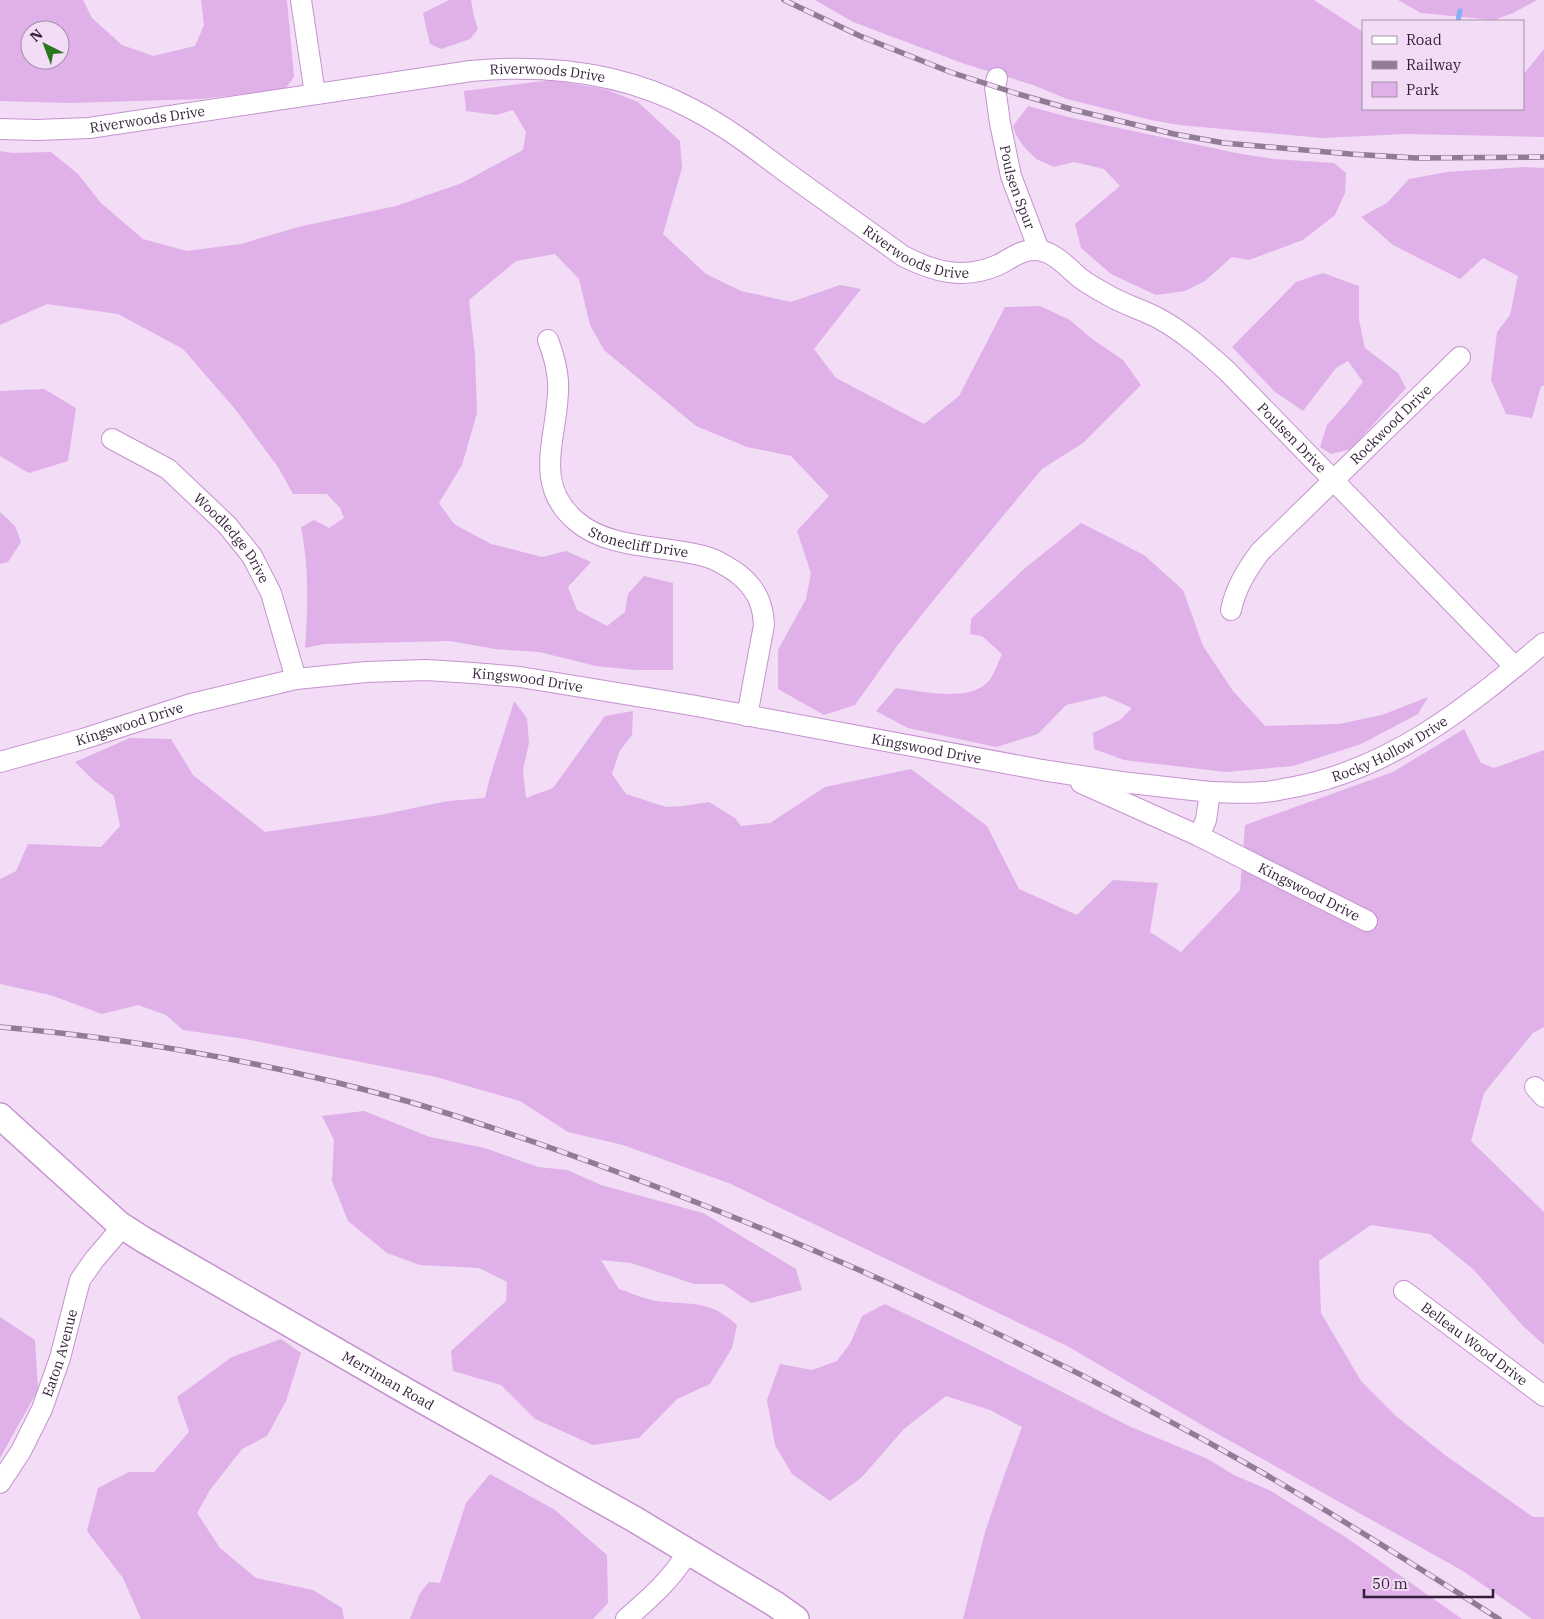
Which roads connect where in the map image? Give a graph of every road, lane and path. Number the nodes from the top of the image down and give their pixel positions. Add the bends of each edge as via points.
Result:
1 (301, 0) edge
2 (997, 78) dead end
3 (315, 94) junction
4 (0, 129) edge
5 (1039, 250) junction
6 (548, 340) dead end
7 (1460, 357) dead end
8 (112, 439) dead end
9 (1334, 480) junction
10 (1231, 610) dead end
11 (1544, 643) edge
12 (1515, 668) junction
13 (296, 679) junction
14 (747, 716) junction
15 (0, 762) edge
16 (1059, 772) junction
17 (1210, 792) junction
18 (1199, 836) junction
19 (1367, 920) dead end
20 (0, 1116) edge
21 (123, 1226) junction
22 (1404, 1291) dead end
23 (1544, 1396) edge
24 (0, 1483) edge
25 (688, 1552) junction
26 (626, 1619) edge
27 (796, 1619) edge

1 - 3 street
2 - 5 street, Poulsen Spur via 995,87 1000,123 1014,186
3 - 4 street, Riverwoods Drive via 89,128
3 - 5 street, Riverwoods Drive via 500,68 541,68 601,77 691,108 903,256 923,266 942,272 977,271 1024,252
5 - 9 street, Poulsen Drive via 1054,256 1107,295 1157,318 1203,349
6 - 14 street, Stonecliff Drive via 558,381 550,472 558,500 566,512 587,530 615,540 707,557 745,579 756,592 763,609 764,625
7 - 9 street, Rockwood Drive
8 - 13 street, Woodledge Drive via 168,469 227,525 252,556 271,593
9 - 10 street, Rockwood Drive via 1260,552 1235,592
9 - 12 street, Poulsen Drive
11 - 12 street, Rocky Hollow Drive
12 - 17 street, Rocky Hollow Drive via 1441,725 1359,769 1311,784 1263,792
13 - 14 street, Kingswood Drive via 366,672 473,672 520,677
13 - 15 street, Kingswood Drive via 191,704
14 - 16 street, Kingswood Drive
16 - 17 street, Kingswood Drive
16 - 18 street, Kingswood Drive
17 - 18 street via 1206,820
18 - 19 street, Kingswood Drive
20 - 21 main road, Merriman Road
21 - 24 street, Eaton Avenue via 80,1280 60,1358 42,1409
21 - 25 main road, Merriman Road via 241,1297
22 - 23 street, Belleau Wood Drive
25 - 26 street via 676,1571
25 - 27 main road, Merriman Road

